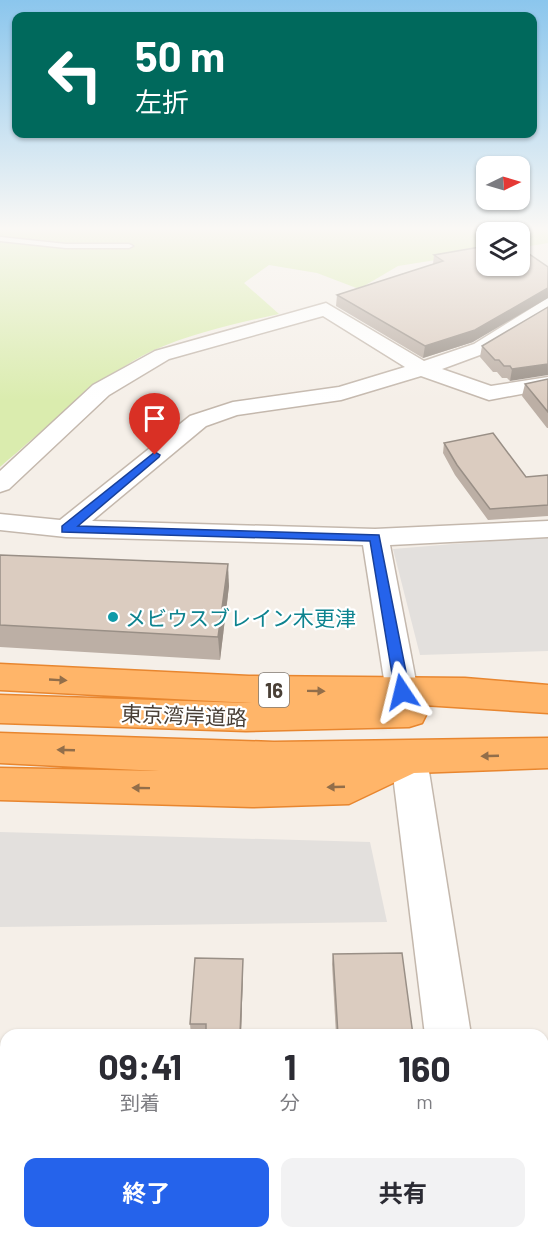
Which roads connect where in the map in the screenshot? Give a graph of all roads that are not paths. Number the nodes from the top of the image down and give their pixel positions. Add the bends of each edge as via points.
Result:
1 (543, 316) edge
2 (422, 369) junction
3 (548, 383) edge
4 (0, 484) edge
5 (0, 522) edge
6 (66, 529) junction
7 (548, 529) edge
8 (375, 537) junction
9 (0, 678) edge
10 (402, 692) junction
11 (548, 699) edge
12 (548, 707) edge
13 (0, 709) edge
14 (0, 748) edge
15 (548, 753) edge
16 (409, 759) junction
17 (0, 784) edge
18 (447, 1029) edge

1 - 2 street via 481,348
2 - 3 street via 489,393
2 - 4 street via 327,309 315,312 162,355 101,390
2 - 6 street via 341,393 233,409 198,421
5 - 6 street
6 - 8 street
7 - 8 street
8 - 10 street
9 -> 10 highway, 16
10 - 11 highway, 16 via 465,692
12 - 13 highway, 東京湾岸道路 / 16 via 246,717
16 -> 14 highway, 東京湾岸道路 via 250,758
15 -> 16 highway, 東京湾岸道路
16 -> 17 highway via 349,787 252,790
16 - 18 street

